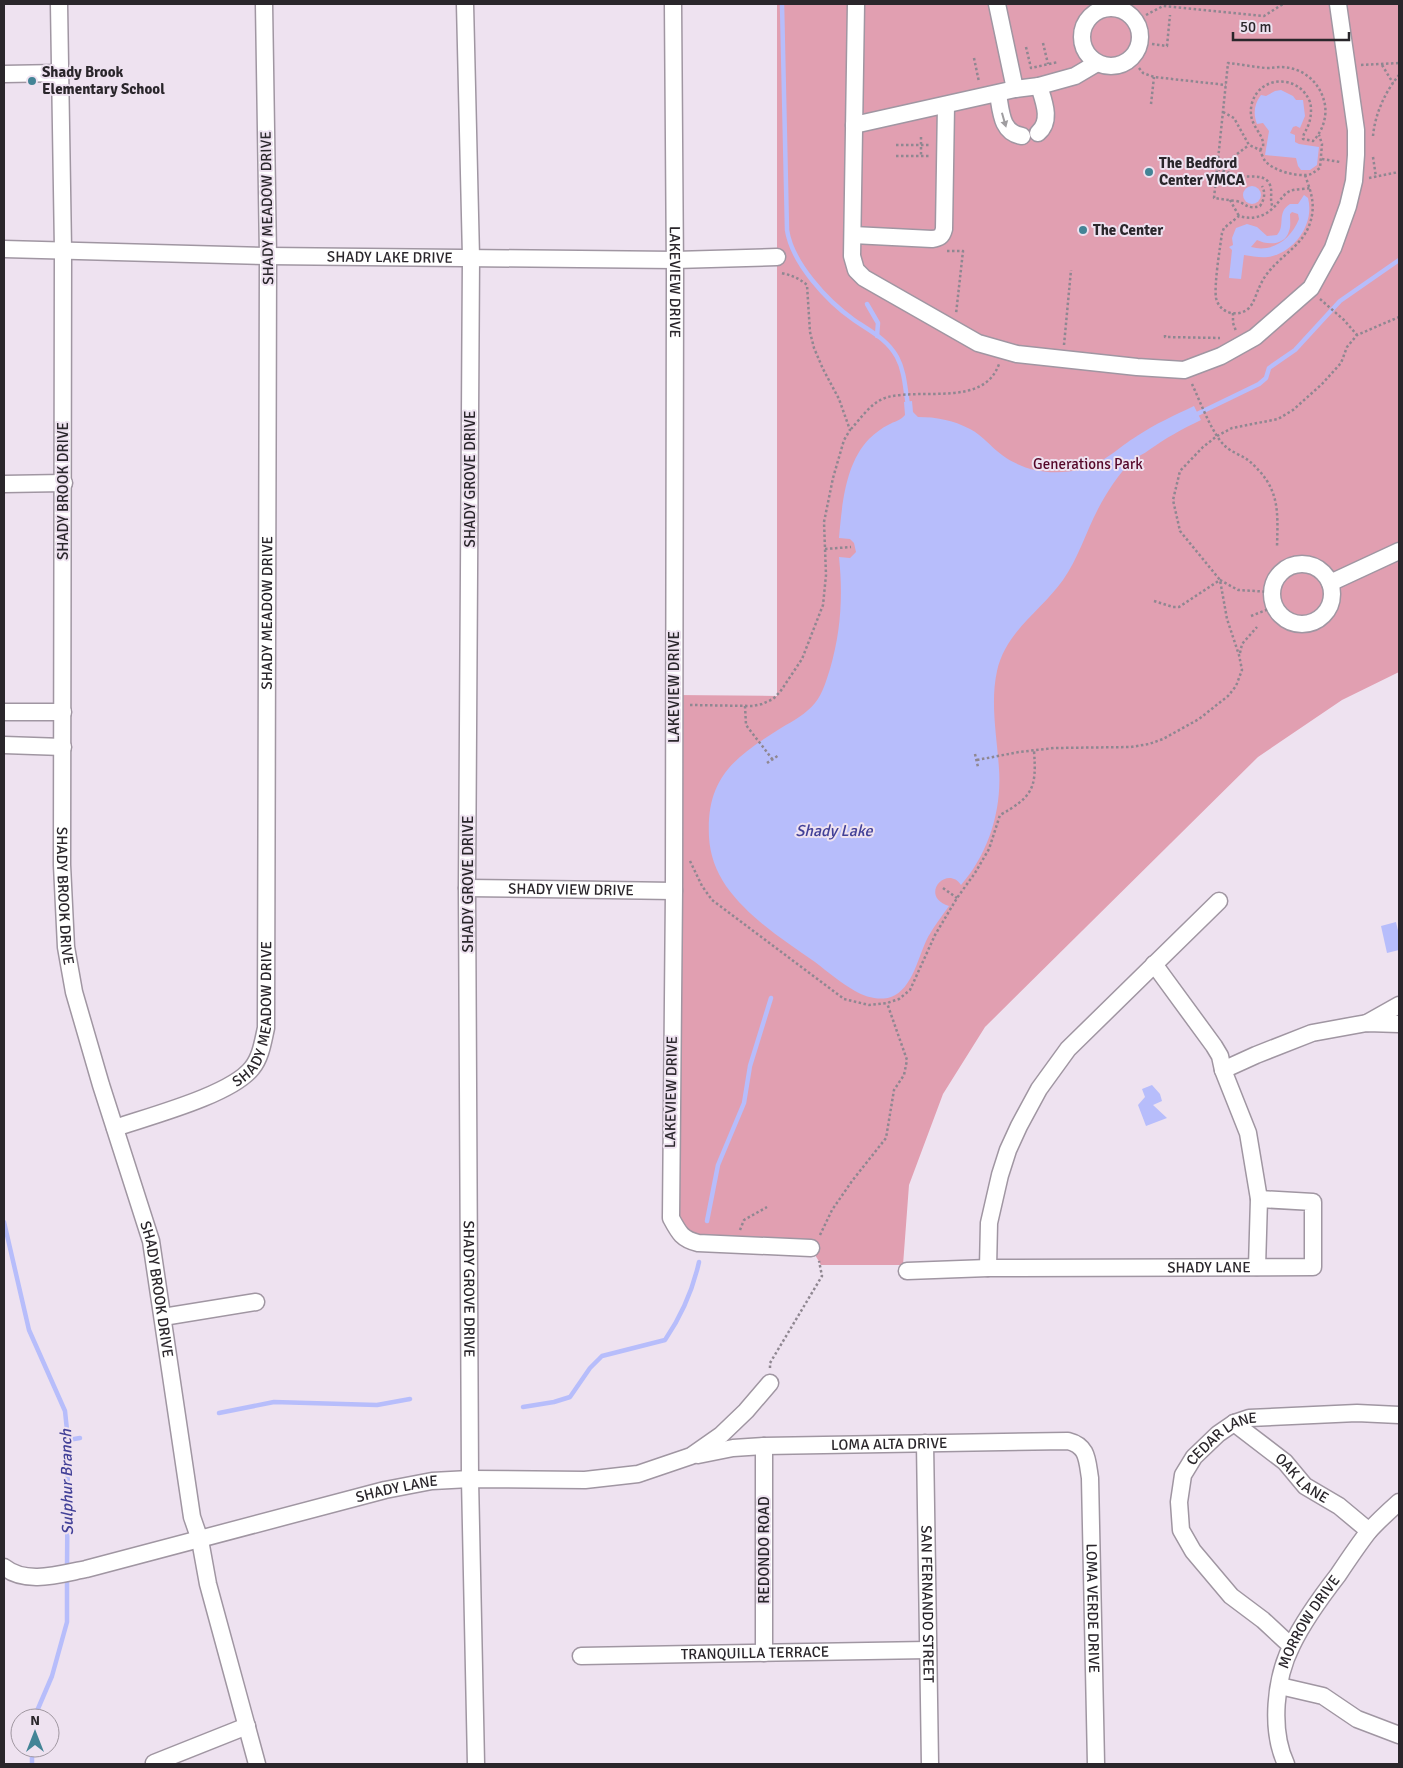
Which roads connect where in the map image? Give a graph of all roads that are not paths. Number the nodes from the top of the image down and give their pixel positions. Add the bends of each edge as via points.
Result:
1 (59, 4) edge
2 (264, 4) edge
3 (465, 4) edge
4 (673, 4) edge
5 (856, 4) edge
6 (997, 4) edge
7 (1338, 4) edge
8 (1093, 8) edge
9 (1097, 63) junction
10 (60, 73) junction
11 (4, 74) edge
12 (1039, 86) junction
13 (1015, 90) junction
14 (998, 94) junction
15 (946, 105) junction
16 (854, 126) junction
17 (1038, 133) dead end
18 (1022, 136) dead end
19 (853, 235) junction
20 (4, 250) edge
21 (63, 250) junction
22 (268, 256) junction
23 (777, 257) dead end
24 (471, 258) junction
25 (676, 260) junction
26 (64, 483) junction
27 (4, 484) edge
28 (1399, 551) edge
29 (1330, 583) junction
30 (4, 712) edge
31 (63, 712) junction
32 (4, 746) edge
33 (62, 747) junction
34 (467, 888) junction
35 (674, 891) junction
36 (1219, 901) dead end
37 (1154, 964) junction
38 (1399, 1004) edge
39 (1367, 1023) junction
40 (1399, 1024) edge
41 (1223, 1070) junction
42 (115, 1128) junction
43 (1259, 1199) junction
44 (811, 1248) road end
45 (1257, 1267) junction
46 (988, 1268) junction
47 (907, 1271) dead end
48 (256, 1302) dead end
49 (163, 1317) junction
50 (770, 1383) road end
51 (1399, 1414) edge
52 (1234, 1423) junction
53 (925, 1443) junction
54 (764, 1446) junction
55 (1085, 1451) joint
56 (691, 1456) junction
57 (470, 1479) junction
58 (1399, 1502) edge
59 (1369, 1531) junction
60 (200, 1540) junction
61 (4, 1567) edge
62 (1291, 1646) junction
63 (928, 1650) junction
64 (764, 1653) junction
65 (581, 1656) dead end
66 (1280, 1686) junction
67 (247, 1726) junction
68 (1399, 1735) edge
69 (154, 1763) dead end
70 (257, 1764) edge
71 (476, 1764) edge
72 (930, 1764) edge
73 (1096, 1764) edge
74 (1286, 1764) edge

1 - 10 street, SHADY BROOK DRIVE
2 - 22 street, SHADY MEADOW DRIVE
3 - 24 street, SHADY GROVE DRIVE
4 - 25 street, LAKEVIEW DRIVE
5 - 16 street
6 - 13 street
7 - 19 street via 1356,130 1354,181 1348,206 1333,248 1311,288 1255,337 1221,356 1184,370 1016,354 978,343 864,278 854,265
8 - 9 street via 1081,35 1085,52
8 - 9 street via 1125,11 1139,26 1141,37 1134,56 1127,62 1107,67
9 - 12 street via 1075,76
10 - 11 street
10 - 21 street, SHADY BROOK DRIVE
12 - 13 street
12 - 17 street via 1046,122
13 - 14 street
14 - 15 street
14 -> 18 street via 1007,130
15 - 16 street
15 - 19 street via 940,150 944,229 940,238
16 - 19 street
20 - 21 street, SHADY LAKE DRIVE
21 - 22 street, SHADY LAKE DRIVE
21 - 26 street, SHADY BROOK DRIVE
22 - 24 street, SHADY LAKE DRIVE
22 - 42 street, SHADY MEADOW DRIVE via 266,1028 252,1067 237,1082 208,1096
23 - 25 street, SHADY LAKE DRIVE
24 - 25 street, SHADY LAKE DRIVE
24 - 34 street, SHADY GROVE DRIVE
25 - 35 street, LAKEVIEW DRIVE
26 - 27 street
26 - 31 street, SHADY BROOK DRIVE
28 - 29 street
29 - 29 street via 1332,593 1327,611 1312,623 1302,625 1283,619 1273,600 1274,582 1279,574 1297,564 1317,568
30 - 31 street
31 - 33 street, SHADY BROOK DRIVE
32 - 33 street
33 - 42 street, SHADY BROOK DRIVE via 66,947 74,992
34 - 35 street, SHADY VIEW DRIVE
34 - 57 street, SHADY GROVE DRIVE
35 - 44 street, LAKEVIEW DRIVE via 670,1218 686,1240
36 - 37 street
37 - 41 street, SHADY LANE via 1214,1046
37 - 46 street via 1068,1049 1029,1106 1008,1150 994,1199
38 - 39 street
39 - 40 street
39 - 41 street via 1312,1033
41 - 43 street, SHADY LANE via 1248,1133
42 - 49 street, SHADY BROOK DRIVE via 151,1241
43 - 45 street, SHADY LANE
43 - 45 street via 1313,1202 1313,1267
45 - 46 street, SHADY LANE
46 - 47 street, SHADY LANE
48 - 49 street
49 - 60 street, SHADY BROOK DRIVE via 192,1517
50 - 56 street, SHADY LANE via 721,1436
51 - 52 street, CEDAR LANE via 1249,1418
52 - 59 street, OAK LANE via 1285,1462 1305,1486 1339,1506
52 - 62 street, CEDAR LANE via 1194,1456 1183,1475 1179,1502 1181,1530 1193,1551 1230,1596
53 - 54 street, LOMA ALTA DRIVE
53 - 55 street, LOMA ALTA DRIVE via 1068,1441
53 - 63 street, SAN FERNANDO STREET
54 - 56 street, LOMA ALTA DRIVE
54 - 64 street, REDONDO ROAD
55 - 73 street, LOMA VERDE DRIVE via 1090,1478
56 - 57 street, SHADY LANE via 638,1474 585,1480
57 - 60 street, SHADY LANE via 432,1481 384,1490
57 - 71 street, SHADY GROVE DRIVE
58 - 59 street, MORROW DRIVE
59 - 62 street, MORROW DRIVE via 1312,1610
60 - 61 street, SHADY LANE via 42,1577 26,1576
60 - 67 street, SHADY BROOK DRIVE via 208,1584
62 - 66 street, MORROW DRIVE
63 - 64 street, TRANQUILLA TERRACE
63 - 72 street, SAN FERNANDO STREET
64 - 65 street, TRANQUILLA TERRACE
66 - 68 street via 1323,1696 1356,1719
66 - 74 street, MORROW DRIVE via 1276,1730
67 - 69 street
67 - 70 street, SHADY BROOK DRIVE

